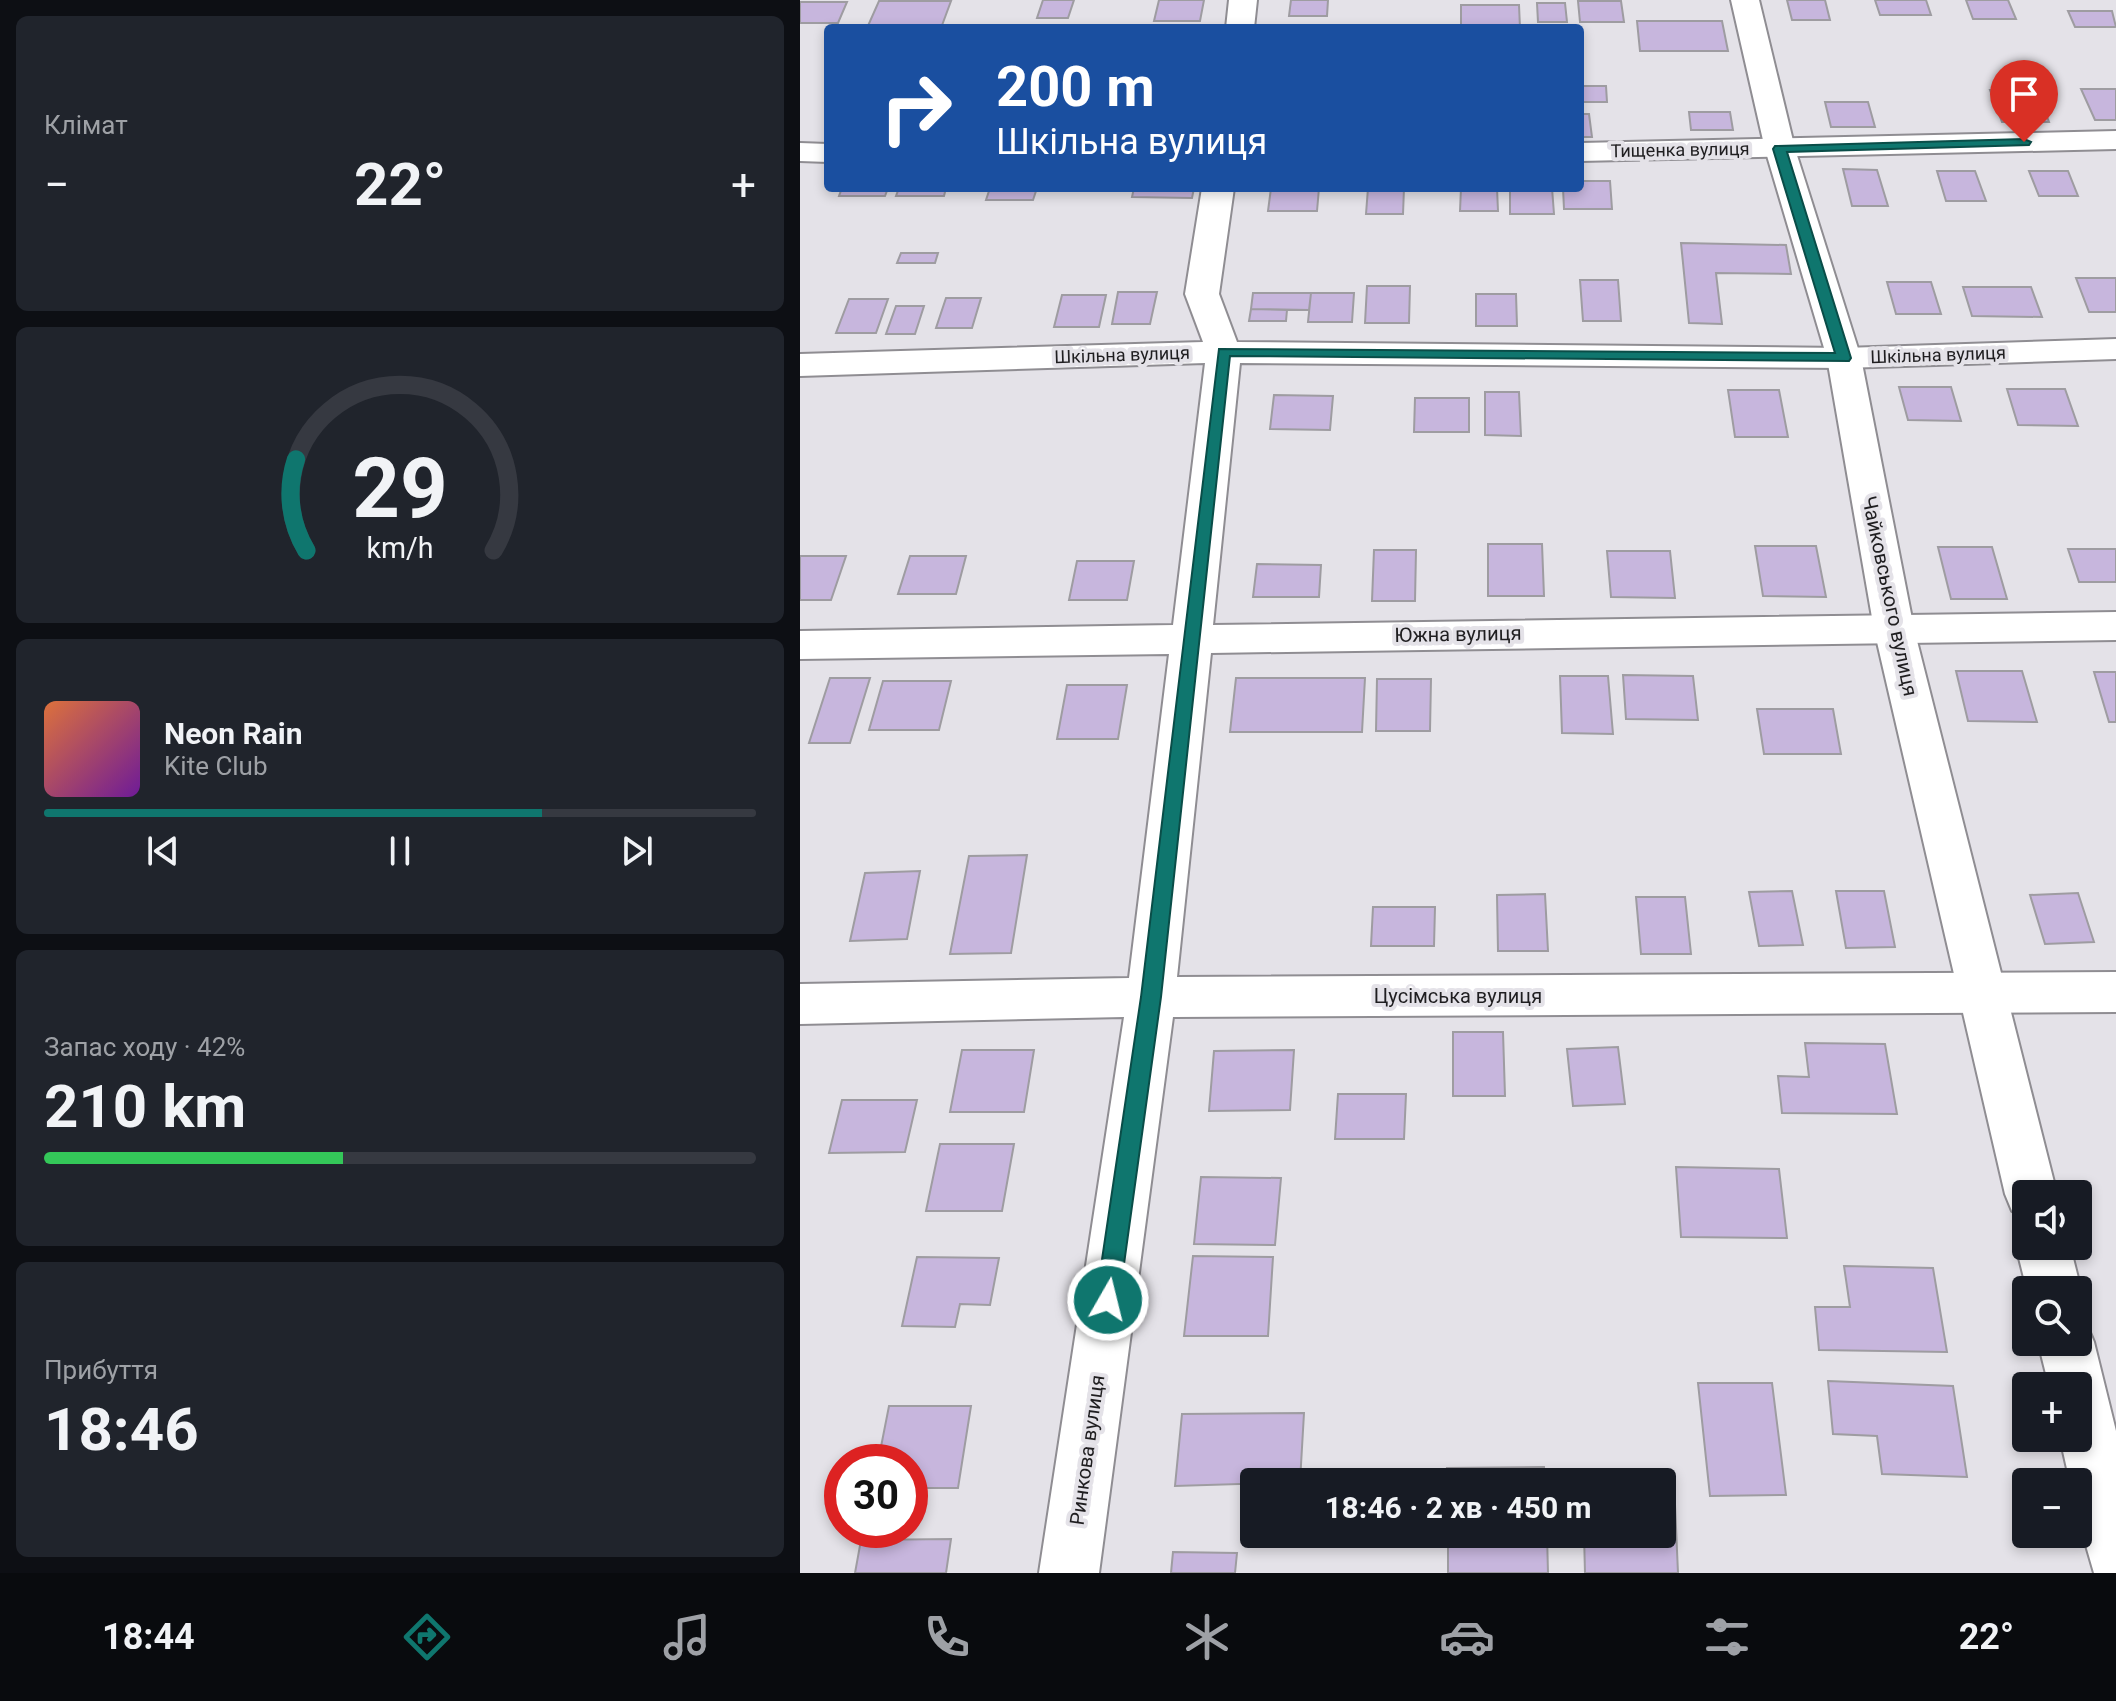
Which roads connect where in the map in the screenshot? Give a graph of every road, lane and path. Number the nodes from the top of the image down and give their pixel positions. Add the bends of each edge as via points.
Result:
1 (1243, 0) edge
2 (1745, 0) edge
3 (1240, 24) edge
4 (2116, 140) edge
5 (1780, 149) junction
6 (800, 152) edge
7 (1584, 152) edge
8 (824, 153) edge
9 (1217, 192) edge
10 (2116, 349) edge
11 (1224, 352) junction
12 (1844, 358) junction
13 (800, 365) edge
14 (2116, 626) edge
15 (1894, 629) junction
16 (1189, 637) junction
17 (800, 645) edge
18 (2116, 992) edge
19 (1984, 993) junction
20 (1151, 997) junction
21 (800, 1004) edge
22 (2028, 1180) edge
23 (2092, 1451) edge
24 (2116, 1553) edge
25 (1069, 1573) edge

1 - 3 street
2 - 5 street, Чайковського вулиця
4 - 5 street, Тищенка вулиця
5 - 7 street, Тищенка вулиця
5 - 12 street, Чайковського вулиця
6 - 8 street
9 - 11 street, Ринкова вулиця via 1202,294
10 - 12 street, Шкільна вулиця
11 - 12 street, Шкільна вулиця
11 - 13 street, Шкільна вулиця
11 - 16 street, Ринкова вулиця
12 - 15 street, Чайковського вулиця
14 - 15 street, Южна вулиця
15 - 16 street, Южна вулиця
15 - 19 street, Чайковського вулиця
16 - 17 street, Южна вулиця
16 - 20 street, Ринкова вулиця
18 - 19 street, Цусімська вулиця
19 - 20 street, Цусімська вулиця
19 - 22 street, Чайковського вулиця
20 - 21 street, Цусімська вулиця
20 - 25 street, Ринкова вулиця
23 - 24 street

